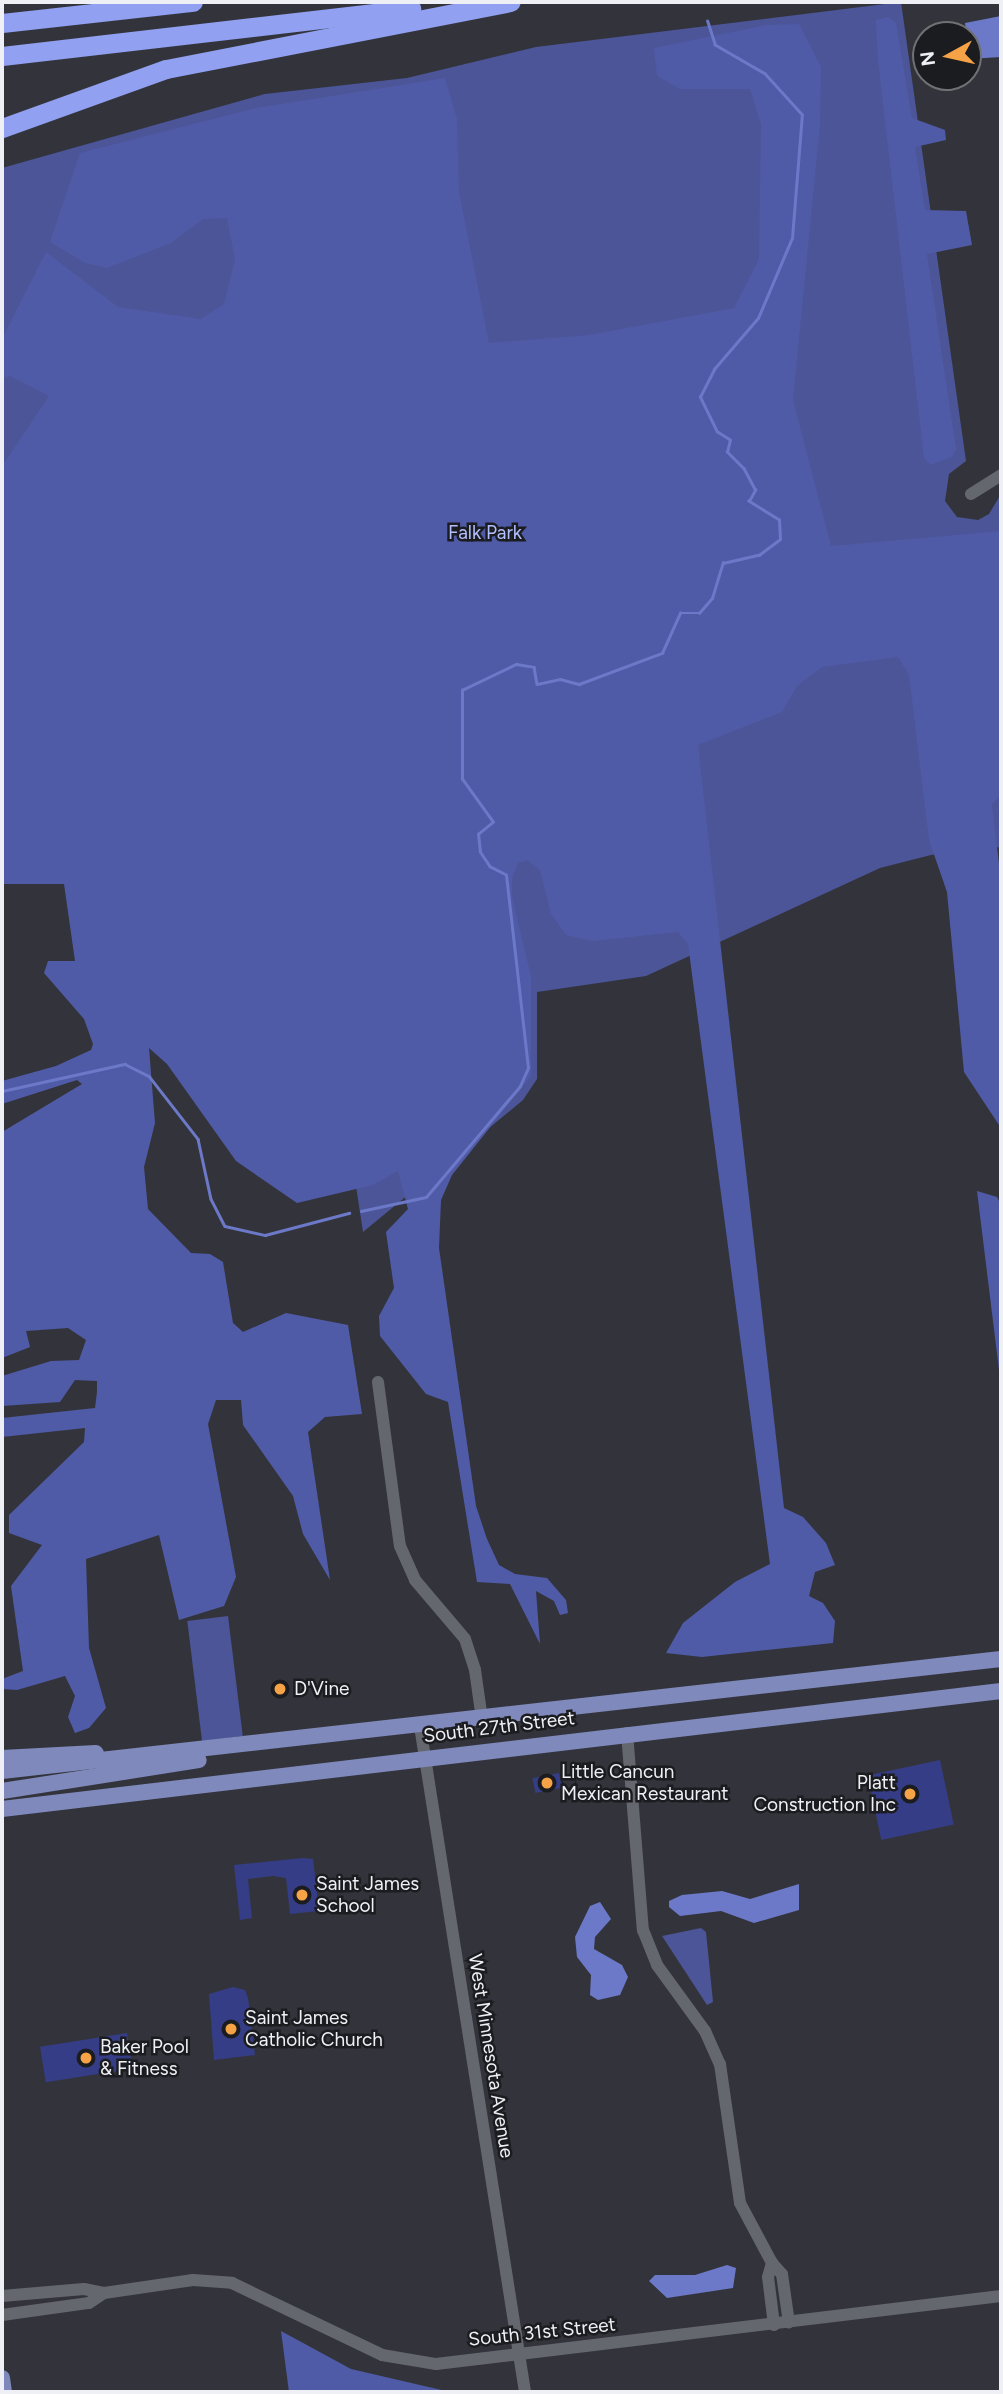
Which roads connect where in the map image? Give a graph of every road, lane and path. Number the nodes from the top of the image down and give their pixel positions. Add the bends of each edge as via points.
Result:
1 (193, 2) edge
2 (472, 2) edge
3 (511, 2) edge
4 (2, 23) edge
5 (2, 56) edge
6 (2, 128) edge
7 (1001, 475) edge
8 (971, 494) dead end
9 (378, 1382) dead end
10 (1001, 1659) edge
11 (1001, 1691) edge
12 (482, 1719) junction
13 (420, 1726) junction
14 (627, 1733) junction
15 (238, 1746) junction
16 (151, 1755) junction
17 (424, 1757) junction
18 (2, 1758) edge
19 (2, 1771) edge
20 (2, 1791) edge
21 (2, 1809) edge
22 (772, 2263) junction
23 (104, 2293) junction
24 (1001, 2295) edge
25 (2, 2297) edge
26 (2, 2315) edge
27 (789, 2323) junction
28 (774, 2325) junction
29 (519, 2355) junction
30 (2, 2378) edge
31 (4, 2392) edge
32 (525, 2392) edge

1 - 4 highway
2 - 5 highway
3 - 6 highway via 166,69
7 - 8 street
9 - 12 street via 400,1546 415,1580 465,1639
10 - 12 main road, South 27th Street
11 - 14 main road, South 27th Street
12 - 13 main road, South 27th Street
13 - 15 main road, South 27th Street
13 - 17 street, West Minnesota Avenue
14 - 17 main road, South 27th Street
14 - 22 street via 643,1930 657,1965 705,2031 720,2064 740,2203
15 - 16 main road, South 27th Street
15 - 20 main road via 200,1759
16 - 18 main road via 64,1752
16 - 19 main road, South 27th Street
17 - 21 main road, South 27th Street
17 - 29 street, West Minnesota Avenue
22 - 27 street via 782,2274
22 - 28 street via 768,2277
23 - 25 street, South 31st Street via 85,2289
23 - 26 street, South 31st Street via 89,2303
23 - 29 street, South 31st Street via 194,2280 232,2283 382,2355 436,2364
24 - 27 street, South 31st Street
27 - 28 street, South 31st Street
28 - 29 street, South 31st Street
29 - 32 street, West Minnesota Avenue
30 - 31 main road

